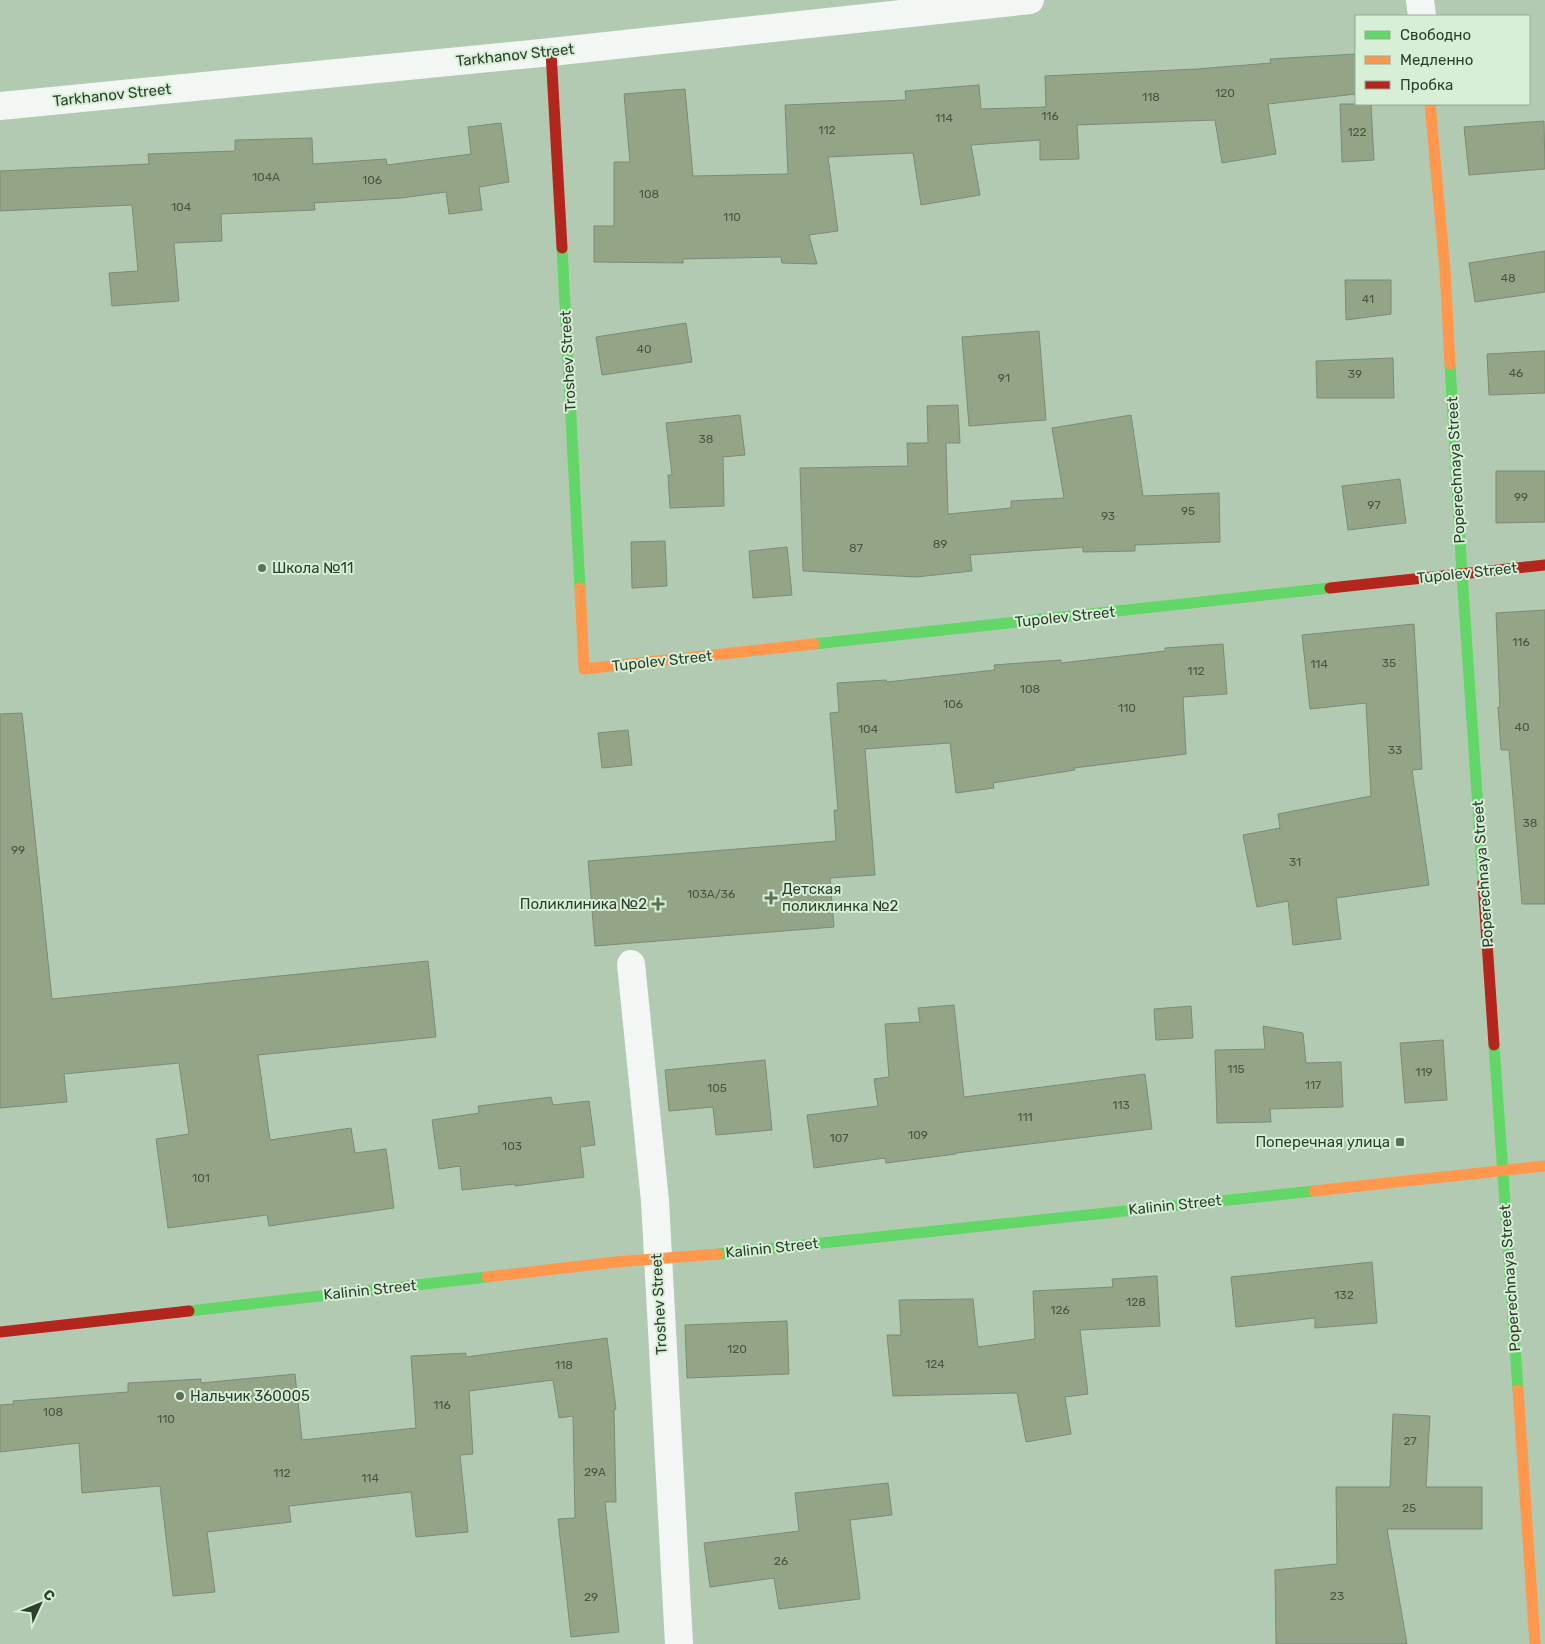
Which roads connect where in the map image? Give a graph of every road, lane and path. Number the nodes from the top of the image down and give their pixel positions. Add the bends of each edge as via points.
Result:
1 (1030, 0) edge
2 (1420, 0) edge
3 (1422, 15) edge
4 (551, 52) junction
5 (1430, 105) edge
6 (0, 106) edge
7 (1545, 565) edge
8 (1462, 574) junction
9 (584, 669) joint
10 (631, 964) dead end
11 (1545, 1166) edge
12 (1503, 1172) junction
13 (657, 1258) junction
14 (0, 1332) edge
15 (679, 1644) edge
16 (1535, 1644) edge

1 - 4 street, Tarkhanov Street
2 - 3 street
4 - 6 street, Tarkhanov Street
4 - 9 street, Troshev Street
5 - 8 street, Poperechnaya Street via 1445,270
7 - 8 street, Tupolev Street
8 - 9 street, Tupolev Street
8 - 12 street, Poperechnaya Street
10 - 13 street, Troshev Street
11 - 12 street, Kalinin Street
12 - 13 street, Kalinin Street
12 - 16 street, Poperechnaya Street
13 - 14 street, Kalinin Street
13 - 15 street, Troshev Street

